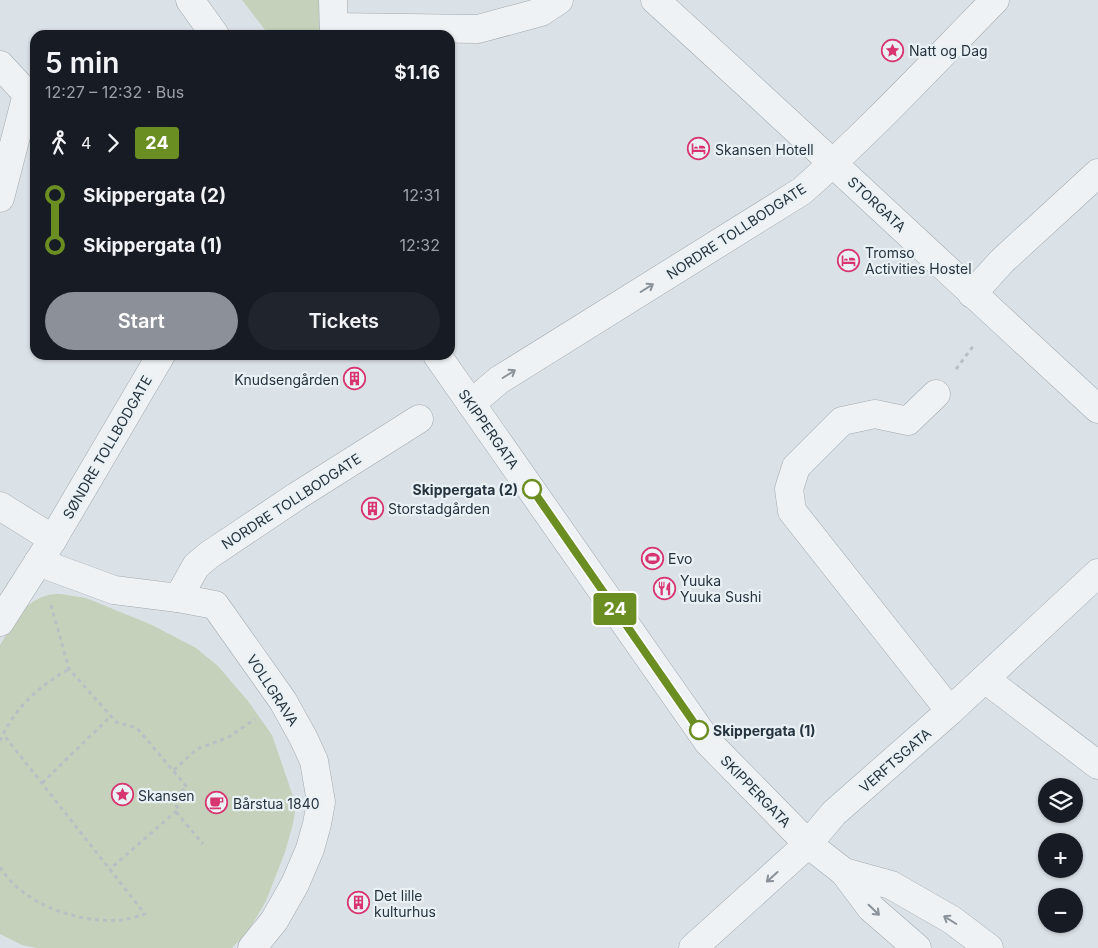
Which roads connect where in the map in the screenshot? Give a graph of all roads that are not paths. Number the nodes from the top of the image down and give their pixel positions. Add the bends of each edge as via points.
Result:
1 (190, 0) edge
2 (333, 0) edge
3 (558, 0) edge
4 (656, 0) edge
5 (994, 0) edge
6 (211, 30) edge
7 (334, 30) edge
8 (406, 30) edge
9 (0, 65) edge
10 (30, 99) edge
11 (30, 103) edge
12 (832, 164) junction
13 (1098, 173) edge
14 (0, 198) edge
15 (972, 294) junction
16 (158, 360) edge
17 (440, 360) edge
18 (936, 394) dead end
19 (471, 404) junction
20 (1098, 409) edge
21 (419, 419) dead end
22 (0, 506) edge
23 (53, 539) junction
24 (38, 562) junction
25 (1098, 573) edge
26 (178, 598) junction
27 (0, 622) edge
28 (985, 678) junction
29 (950, 711) junction
30 (1098, 765) edge
31 (808, 844) junction
32 (844, 872) junction
33 (252, 948) edge
34 (693, 948) edge
35 (917, 948) edge
36 (990, 948) edge

1 - 6 street
2 - 7 street
3 - 8 street via 541,12 478,29
4 - 12 street, STORGATA
5 - 12 street, NORDRE TOLLBODGATE
9 - 10 street
11 - 14 street
12 - 15 street, STORGATA
19 -> 12 street, NORDRE TOLLBODGATE via 499,380 790,199
13 - 15 street via 1002,261
15 - 20 street, STORGATA
16 - 23 street, SØNDRE TOLLBODGATE
17 - 19 street, SKIPPERGATA
18 - 29 street via 908,421 875,414 842,420 796,467 789,489 792,511
19 - 31 street, SKIPPERGATA via 704,736
21 - 26 street, NORDRE TOLLBODGATE via 209,555 196,566
22 - 23 street
23 - 24 street, SØNDRE TOLLBODGATE
24 - 26 street, VOLLGRAVA via 114,590
24 - 27 street, SØNDRE TOLLBODGATE
25 - 28 street, VERFTSGATA
26 - 33 street, VOLLGRAVA via 215,605 283,701 314,761 321,802 310,849 274,921
28 - 29 street, VERFTSGATA
28 - 30 street
29 - 31 street, VERFTSGATA via 834,813
31 - 32 street, SKIPPERGATA
31 -> 34 street, VERFTSGATA
32 -> 35 street, SKIPPERGATA via 871,908
36 -> 32 street, SKIPPERGATA via 952,920 891,885

